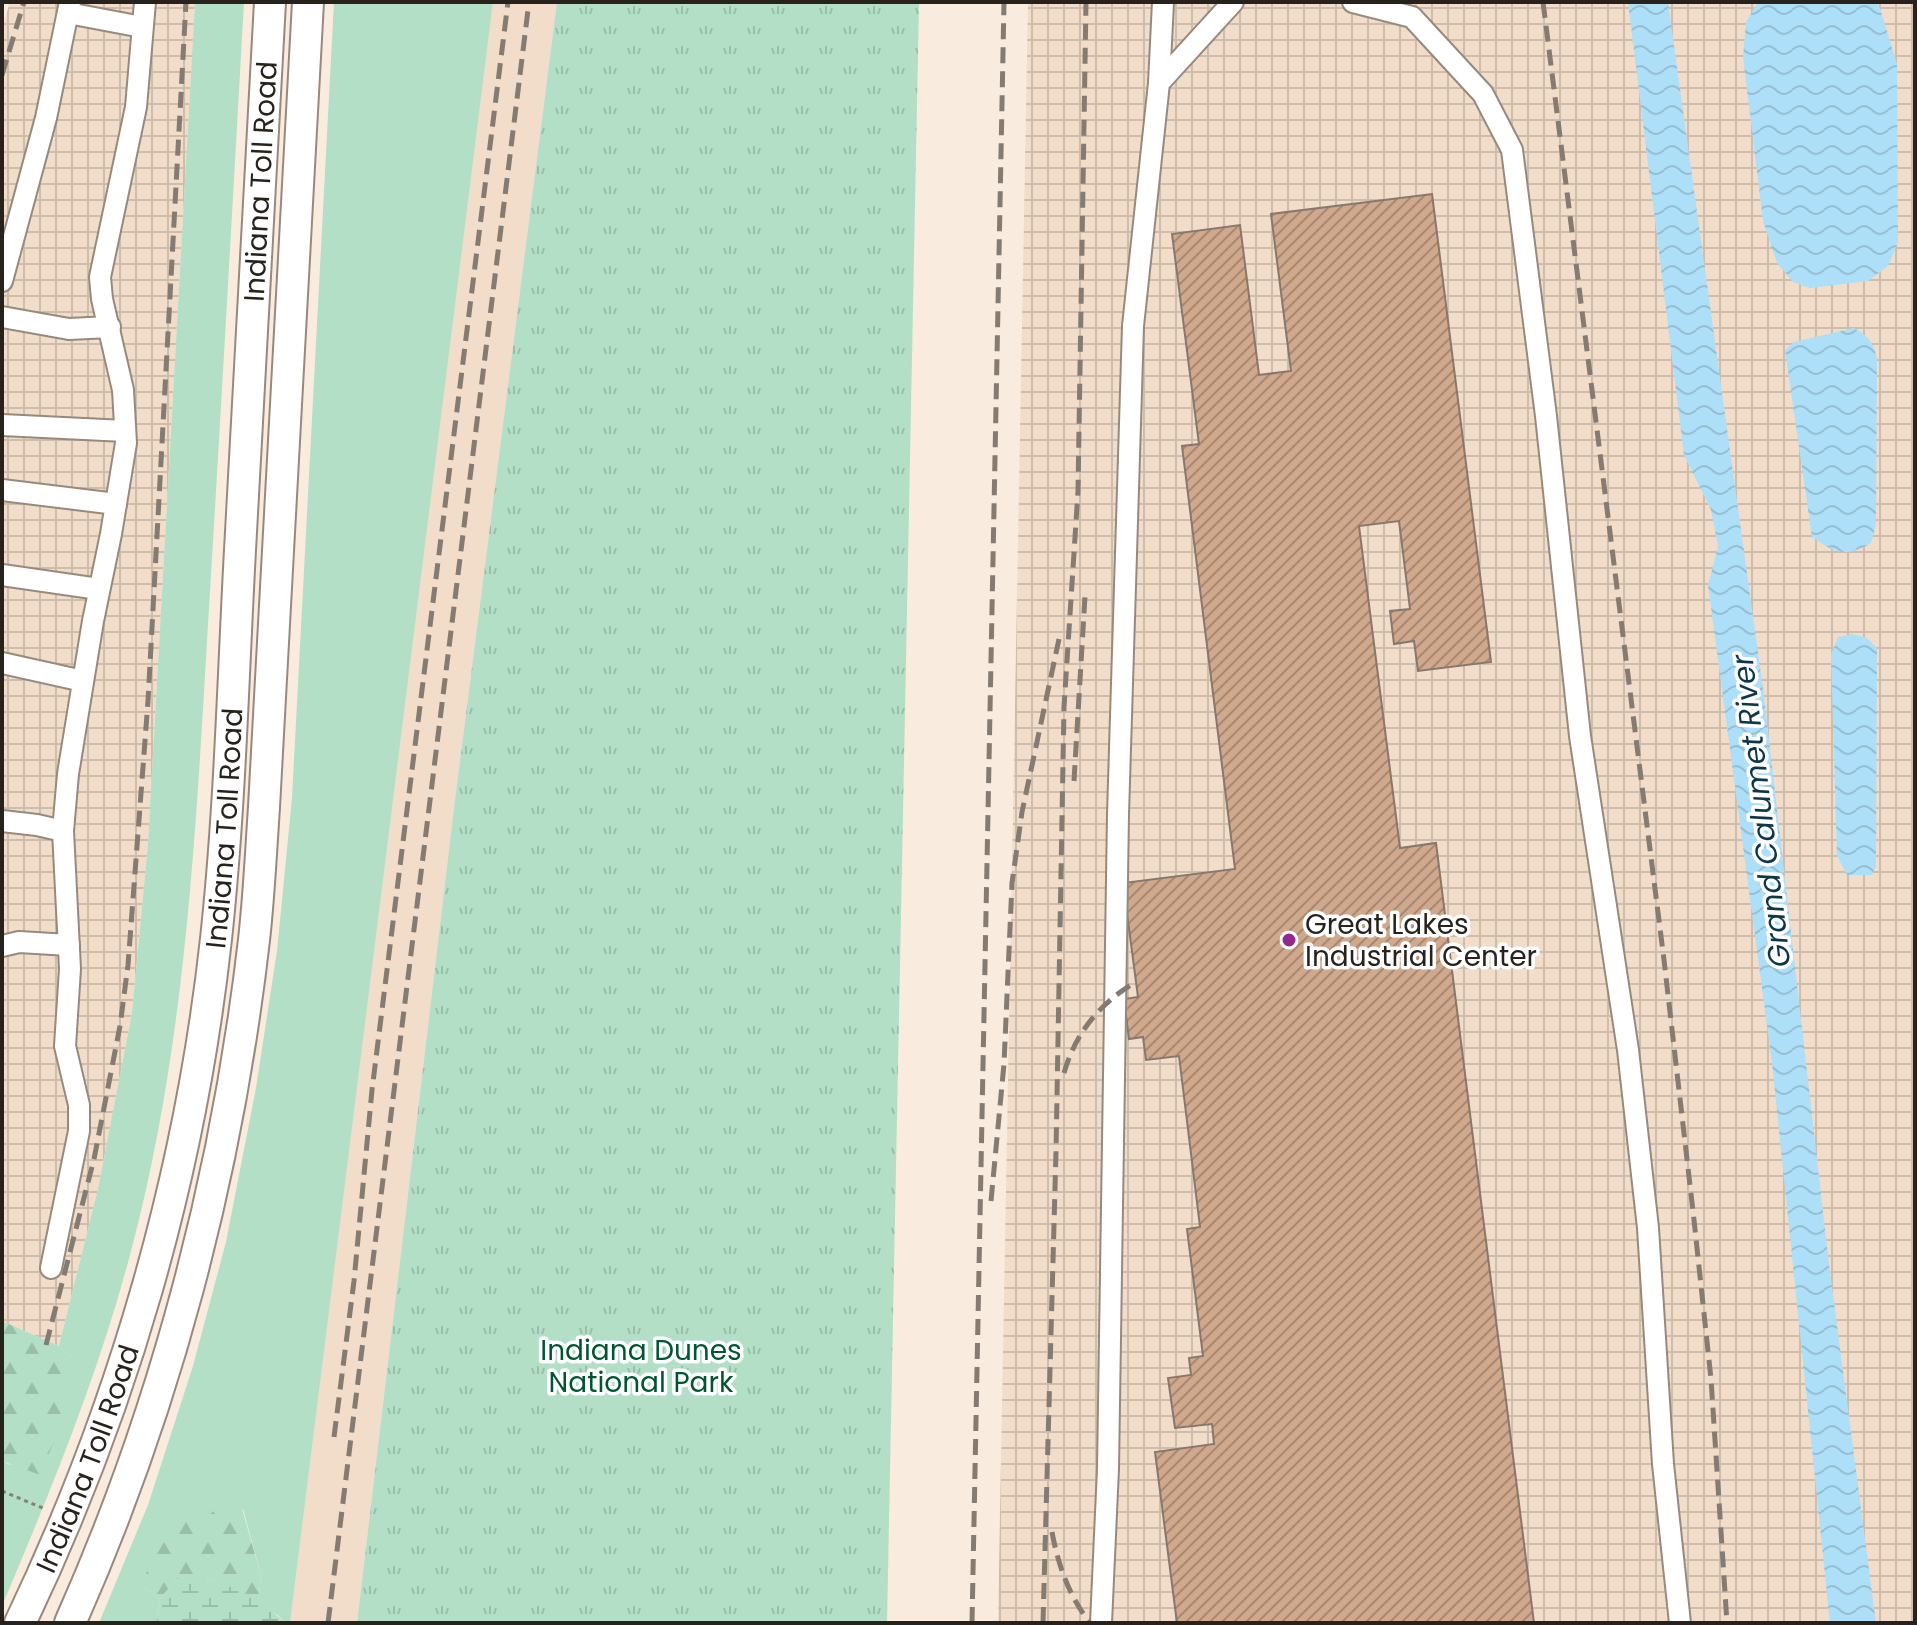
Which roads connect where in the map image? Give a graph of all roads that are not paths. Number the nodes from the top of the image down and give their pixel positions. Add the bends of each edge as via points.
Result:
1 (145, 2) edge
2 (270, 2) edge
3 (308, 2) edge
4 (1163, 2) edge
5 (1233, 2) edge
6 (1353, 2) edge
7 (69, 8) edge
8 (142, 27) junction
9 (1159, 83) junction
10 (2, 281) edge
11 (2, 317) edge
12 (110, 327) junction
13 (2, 425) edge
14 (125, 431) junction
15 (2, 490) edge
16 (116, 504) junction
17 (2, 575) edge
18 (99, 589) junction
19 (2, 663) edge
20 (83, 681) junction
21 (230, 733) junction
22 (268, 735) junction
23 (2, 821) edge
24 (63, 831) junction
25 (69, 945) junction
26 (2, 946) edge
27 (51, 1268) dead end
28 (20, 1623) edge
29 (70, 1623) edge
30 (1101, 1623) edge
31 (1680, 1623) edge

1 - 8 lane
2 - 21 highway, Indiana Toll Road
3 - 22 highway, Indiana Toll Road
4 - 9 lane
5 - 9 lane
6 - 31 lane via 1412,17 1483,94 1512,150 1580,736 1630,1065
7 - 8 lane
7 - 10 lane
8 - 12 lane via 136,107 100,277
9 - 30 lane via 1133,326
11 - 12 lane via 69,329
12 - 14 lane
13 - 14 lane
14 - 16 lane
15 - 16 lane
16 - 18 lane
17 - 18 lane
18 - 20 lane
19 - 20 lane
20 - 24 lane
21 - 22 lane
21 - 28 highway, Indiana Toll Road via 216,939 174,1186 109,1410
22 - 29 highway, Indiana Toll Road via 254,940 211,1191 150,1417
23 - 24 lane
24 - 25 lane
25 - 26 lane
25 - 27 lane via 65,1046 79,1105 79,1131

